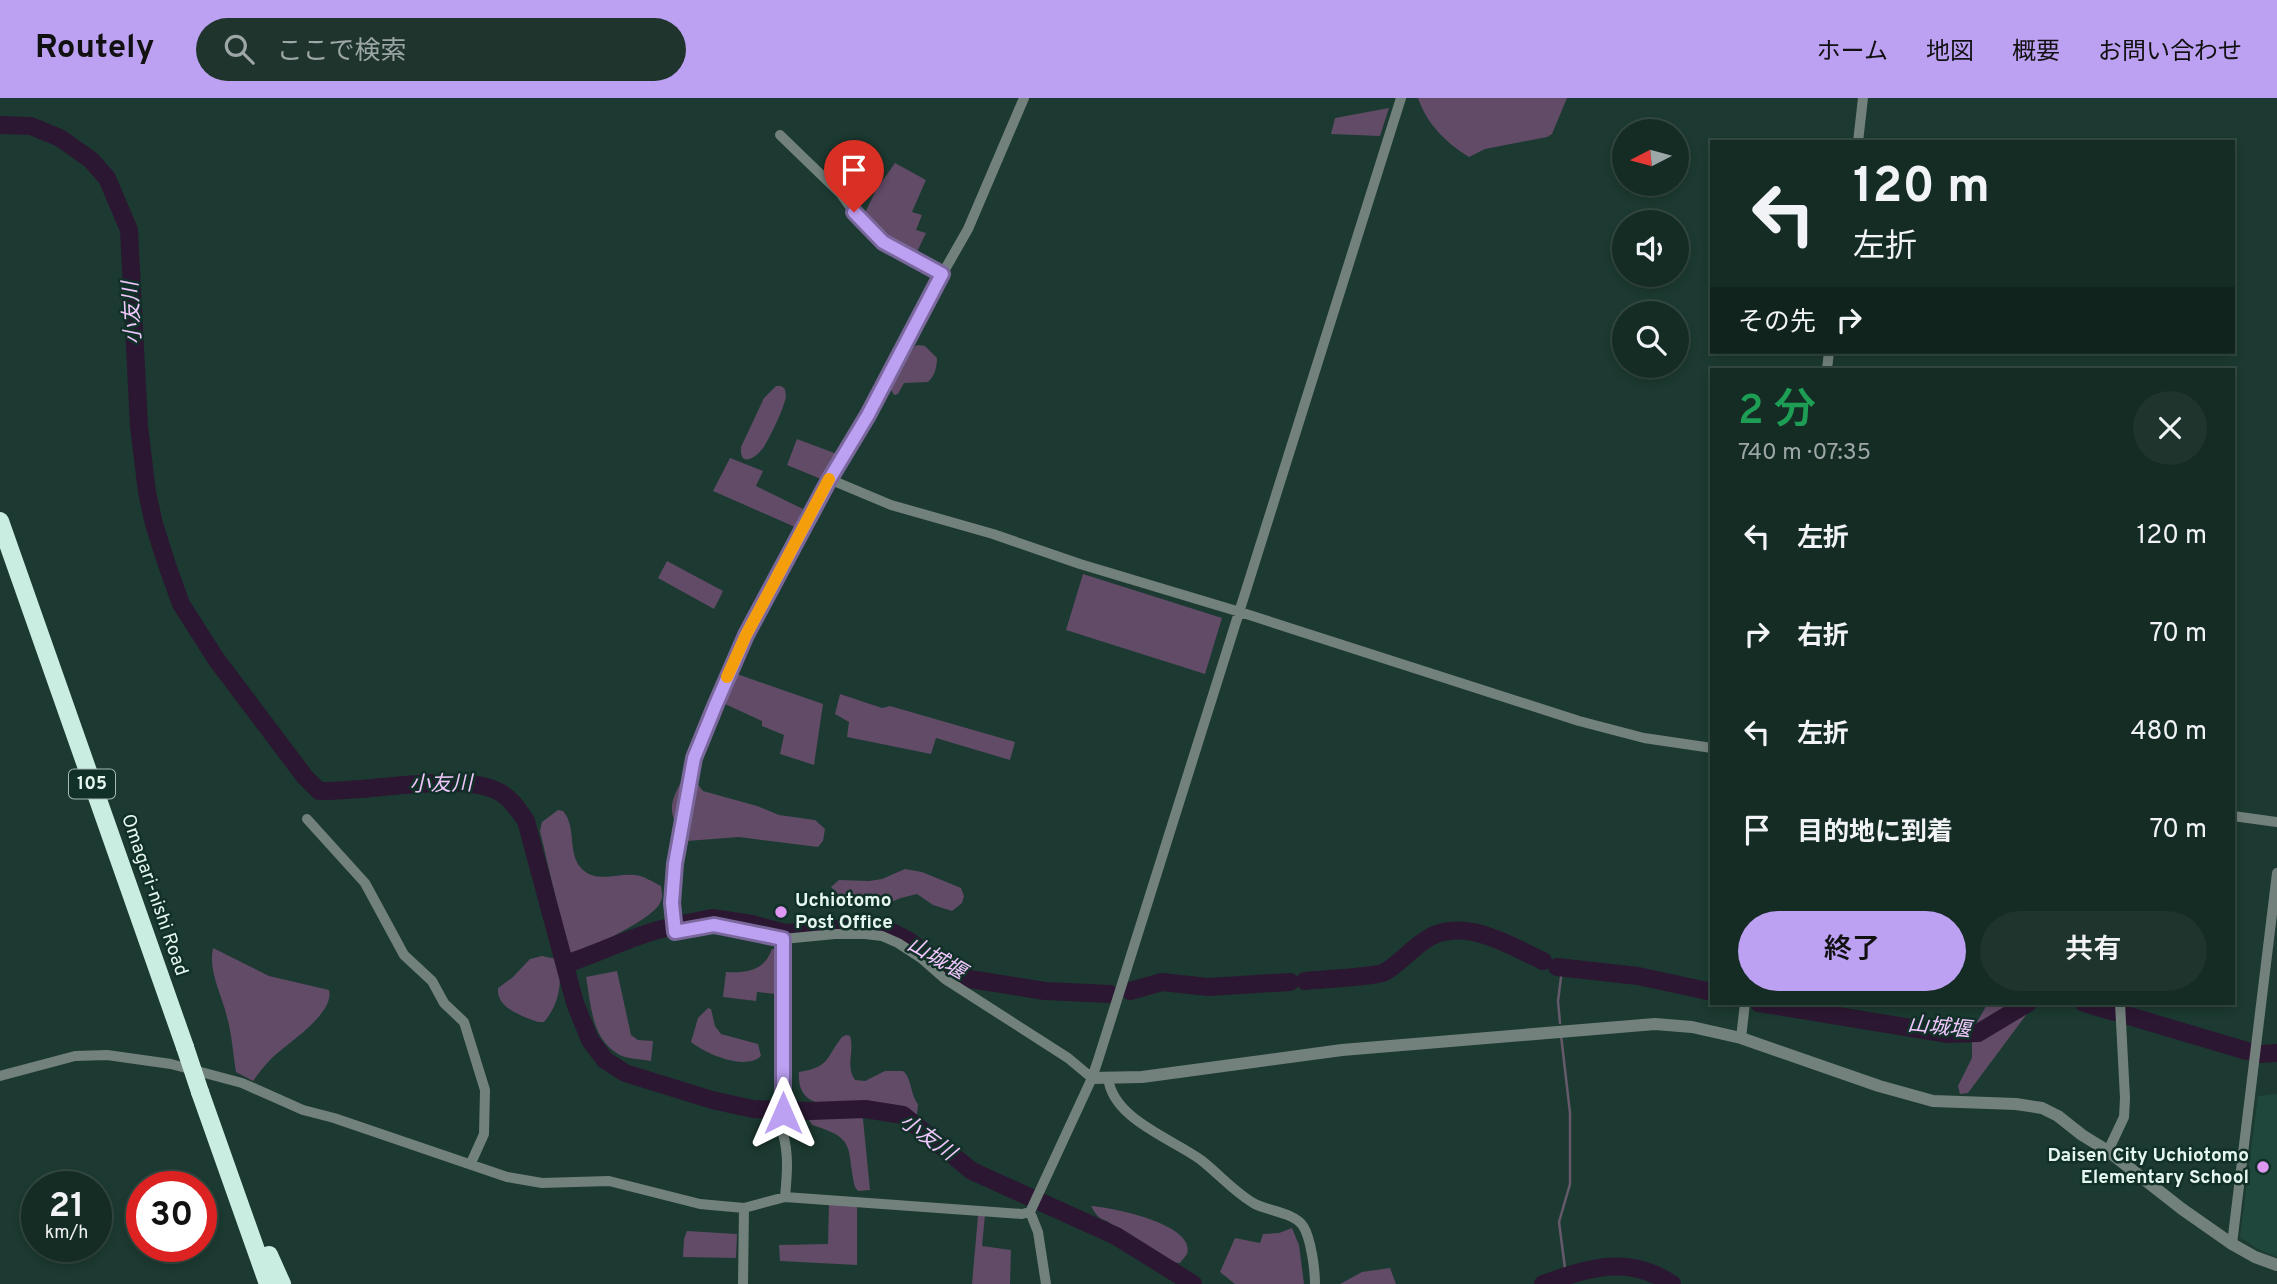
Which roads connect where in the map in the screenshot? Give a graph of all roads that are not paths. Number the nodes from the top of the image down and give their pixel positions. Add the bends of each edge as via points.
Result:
1 (1024, 98) edge
2 (1401, 98) edge
3 (1863, 98) edge
4 (780, 135) dead end
5 (1858, 140) edge
6 (942, 274) junction
7 (829, 480) junction
8 (0, 521) edge
9 (1240, 611) junction
10 (1710, 748) edge
11 (2235, 816) edge
12 (307, 819) dead end
13 (2277, 822) edge
14 (2277, 873) edge
15 (783, 939) junction
16 (1745, 1005) edge
17 (2120, 1005) edge
18 (1741, 1038) junction
19 (0, 1076) edge
20 (1108, 1077) junction
21 (1092, 1078) junction
22 (216, 1136) junction
23 (2109, 1151) junction
24 (471, 1163) junction
25 (785, 1197) junction
26 (744, 1208) junction
27 (1030, 1212) junction
28 (2232, 1244) junction
29 (2277, 1265) edge
30 (268, 1284) edge
31 (282, 1284) edge
32 (743, 1284) edge
33 (1046, 1284) edge
34 (1315, 1284) edge

1 - 6 street via 968,229
2 - 9 street
3 - 5 street
4 - 6 street via 883,242
6 - 7 street
7 - 9 street via 891,505
7 - 15 street via 746,635 711,714 694,758 675,864 675,932 714,925
8 - 22 highway, Omagari-nishi Road / 105, bridge
9 - 10 street via 1578,721 1644,738
9 - 21 street
11 - 13 street
12 - 24 street via 365,883 404,955 432,981 444,1003 464,1022 485,1090 484,1134
14 - 28 street
15 - 21 street via 865,933 898,943
15 - 25 street
16 - 18 street
17 - 23 street via 2124,1117
18 - 20 street via 1655,1024 1342,1050 1142,1077
18 - 23 street via 1933,1101 2042,1108
19 - 24 street via 90,1054 171,1064 242,1083 303,1110
20 - 21 street
20 - 34 street via 1109,1089 1136,1121 1181,1146 1255,1204 1304,1227
21 - 27 street
22 - 30 highway, Omagari-nishi Road / 105
22 - 31 highway
23 - 28 street
24 - 26 street via 507,1177 542,1183 609,1181 701,1204
25 - 26 street
25 - 27 street
26 - 32 street
27 - 33 street via 1038,1231
28 - 29 street

